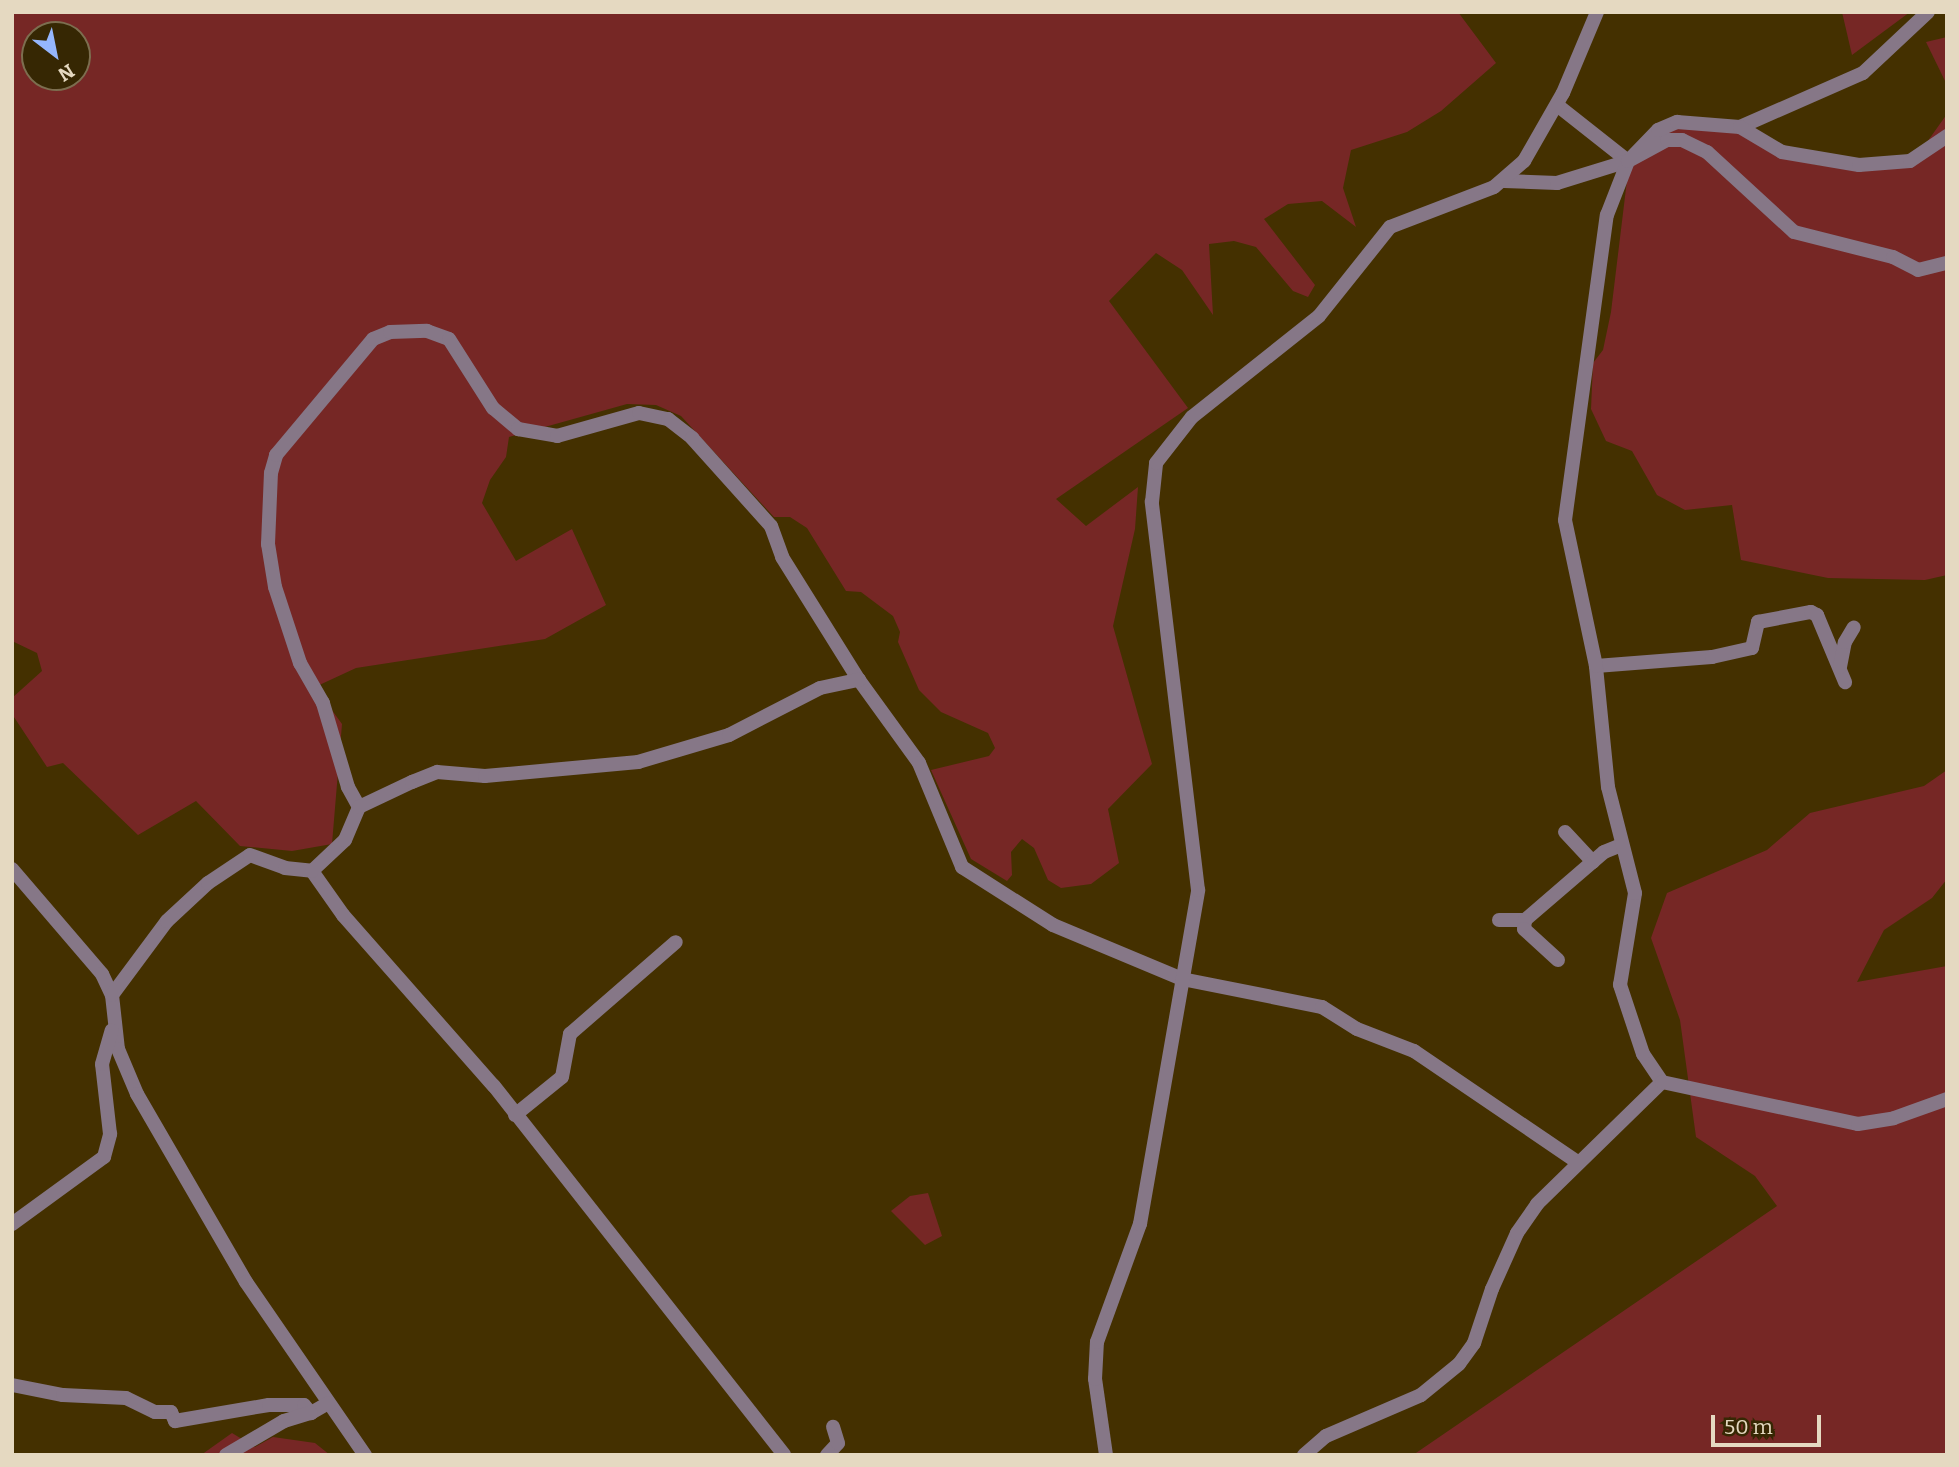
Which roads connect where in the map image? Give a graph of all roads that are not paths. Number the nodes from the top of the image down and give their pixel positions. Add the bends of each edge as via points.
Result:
1 (1597, 12) edge
2 (1928, 12) edge
3 (1557, 105) junction
4 (1740, 127) junction
5 (1947, 136) edge
6 (1628, 161) junction
7 (1504, 181) junction
8 (1947, 263) edge
9 (1854, 627) dead end
10 (1595, 667) junction
11 (1840, 668) junction
12 (859, 680) junction
13 (1845, 682) dead end
14 (359, 807) junction
15 (1565, 832) dead end
16 (1621, 845) junction
17 (1593, 862) junction
18 (12, 869) edge
19 (313, 871) junction
20 (1499, 920) dead end
21 (1525, 920) junction
22 (676, 942) dead end
23 (1558, 960) dead end
24 (1182, 979) junction
25 (112, 995) junction
26 (114, 1024) junction
27 (1662, 1082) junction
28 (1947, 1099) edge
29 (515, 1115) junction
30 (1579, 1163) junction
31 (12, 1224) edge
32 (12, 1385) edge
33 (328, 1403) junction
34 (311, 1413) junction
35 (833, 1427) dead end
36 (226, 1455) edge
37 (365, 1455) edge
38 (784, 1455) edge
39 (827, 1455) edge
40 (1106, 1455) edge
41 (1304, 1455) edge

1 - 3 street
2 - 4 street via 1863,73
3 - 6 street
3 - 7 street via 1524,161
4 - 5 street via 1782,152 1859,165 1910,160
4 - 6 street via 1677,122 1658,130
6 - 7 street via 1557,183
6 - 8 street via 1667,140 1682,140 1707,152 1794,232 1893,257 1919,270
6 - 10 street via 1607,215 1566,496 1570,549
7 - 24 street via 1390,228 1371,245 1319,316 1192,417 1156,463 1152,502 1199,878
9 - 11 street via 1845,642
10 - 11 street via 1712,657 1752,648 1758,622 1811,612 1817,615
10 - 16 street via 1608,787
11 - 13 street
12 - 14 street via 820,688 729,735 638,762 485,776 437,772
12 - 14 street via 782,557 771,527 692,438 668,419 639,413 557,436 518,429 493,408 449,339 427,331 390,332 354,358 276,455 268,491 268,544 275,587 300,663 323,703 348,787
12 - 24 street via 919,763 962,867 1053,925
14 - 19 street via 345,840
15 - 17 street
16 - 17 street
16 - 27 street via 1634,892 1620,985 1643,1054
17 - 21 street
18 - 25 street via 91,958
19 - 25 street via 285,868 250,855 180,907
19 - 29 street via 343,915
20 - 21 street
21 - 23 street via 1524,929
22 - 29 street via 570,1034 562,1077
24 - 30 street via 1332,1012 1357,1029 1414,1051
24 - 40 street via 1140,1224 1097,1342 1095,1379
25 - 26 street
26 - 31 street via 102,1064 110,1134 104,1157
26 - 33 street via 122,1061 137,1094 246,1282
27 - 28 street via 1858,1124 1894,1118
27 - 30 street
29 - 38 street
30 - 41 street via 1537,1204 1517,1233 1474,1343 1459,1364 1421,1395 1326,1436
32 - 34 street via 63,1395 126,1398 155,1412 171,1412 175,1421 269,1405 304,1405
33 - 34 street
33 - 37 street
34 - 36 street via 284,1421
35 - 39 street via 838,1443

